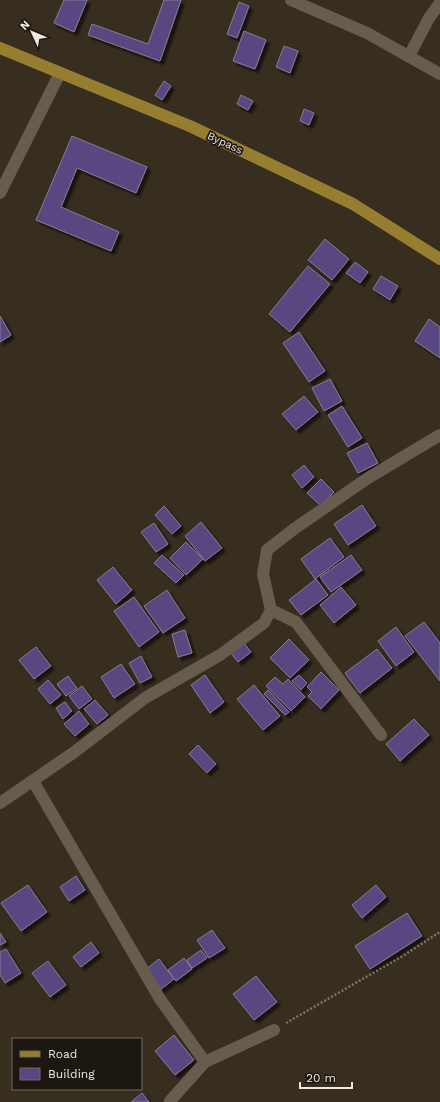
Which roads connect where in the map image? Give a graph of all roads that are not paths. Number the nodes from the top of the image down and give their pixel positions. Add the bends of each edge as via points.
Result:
1 (291, 0) edge
2 (440, 3) edge
3 (0, 48) edge
4 (409, 56) junction
5 (60, 73) junction
6 (440, 74) edge
7 (0, 193) edge
8 (440, 259) edge
9 (440, 435) edge
10 (271, 610) junction
11 (381, 735) dead end
12 (33, 780) junction
13 (0, 803) edge
14 (274, 1030) road end
15 (204, 1062) junction
16 (170, 1100) dead end

1 - 4 street via 368,33
2 - 4 street
3 - 5 main road, Bypass
4 - 6 street
5 - 7 street
5 - 8 main road, Bypass via 192,127 354,204
9 - 10 street via 368,478 267,550 263,574
10 - 11 street via 296,622
10 - 12 street via 264,623 220,655 145,698
12 - 13 street
12 - 15 street via 160,999
14 - 15 street
15 - 16 street

